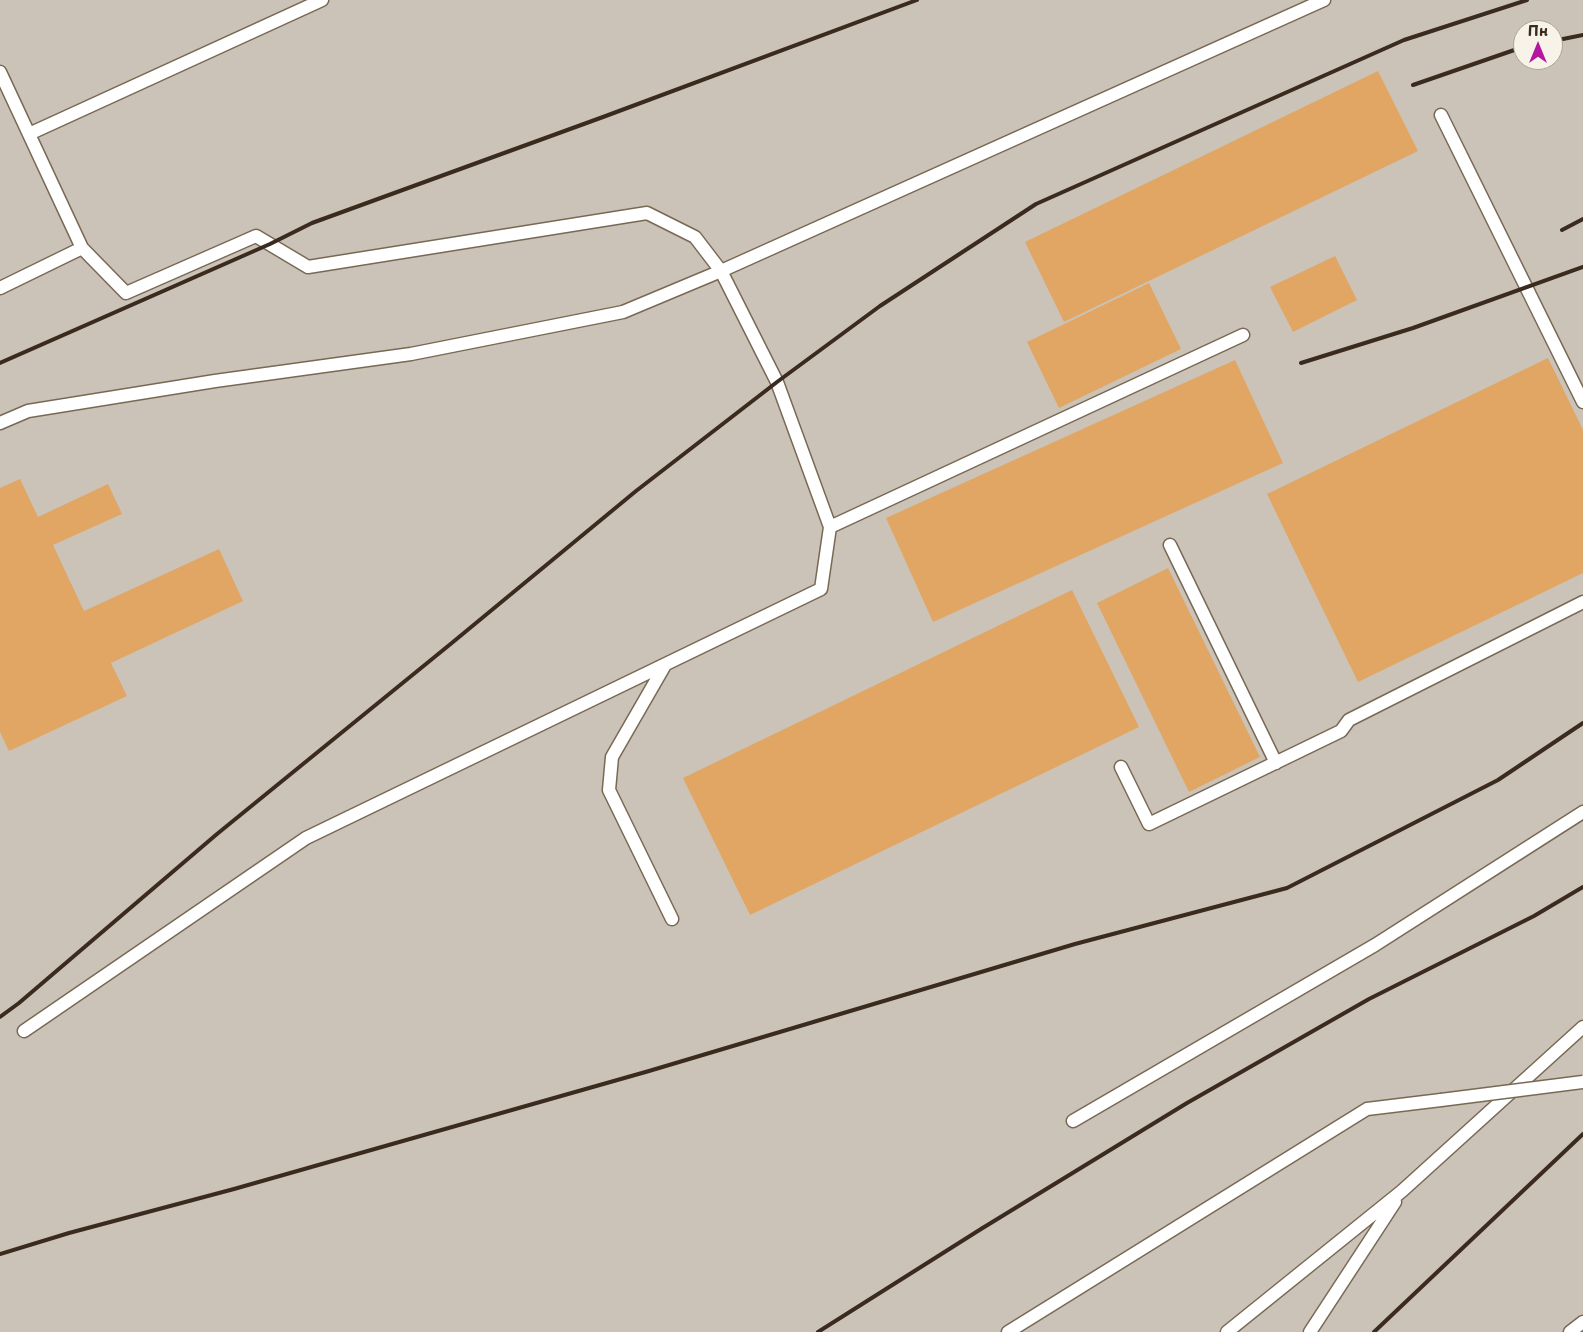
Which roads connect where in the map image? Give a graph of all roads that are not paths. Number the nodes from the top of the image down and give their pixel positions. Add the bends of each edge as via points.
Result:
1 (322, 0) edge
2 (1324, 0) edge
3 (0, 72) edge
4 (1441, 114) dead end
5 (29, 134) junction
6 (82, 248) junction
7 (722, 271) junction
8 (0, 288) edge
9 (1243, 335) dead end
10 (1583, 402) edge
11 (0, 423) edge
12 (830, 527) junction
13 (1170, 545) dead end
14 (1583, 602) edge
15 (665, 665) junction
16 (1276, 763) junction
17 (1121, 766) dead end
18 (1583, 812) edge
19 (672, 919) dead end
20 (1583, 1027) edge
21 (24, 1031) dead end
22 (1583, 1082) edge
23 (1073, 1121) dead end
24 (1402, 1191) junction
25 (1583, 1322) edge
26 (1008, 1332) edge
27 (1227, 1332) edge
28 (1310, 1332) edge
29 (1570, 1332) edge

1 - 5 lane
2 - 7 lane
3 - 5 lane
4 - 10 lane
5 - 6 lane
6 - 7 lane via 126,293 256,236 308,267 647,213 695,237
6 - 8 lane
7 - 11 lane via 623,312 411,354 28,411
7 - 12 lane via 777,382
9 - 12 lane
12 - 15 lane via 821,589
13 - 16 lane
14 - 16 lane via 1349,720 1341,731
15 - 19 lane via 612,757 609,790
15 - 21 lane via 306,838
16 - 17 lane via 1149,824
18 - 23 lane via 1375,945
20 - 24 lane
22 - 26 lane, bridge via 1367,1109
24 - 27 lane
24 - 28 lane
25 - 29 lane

